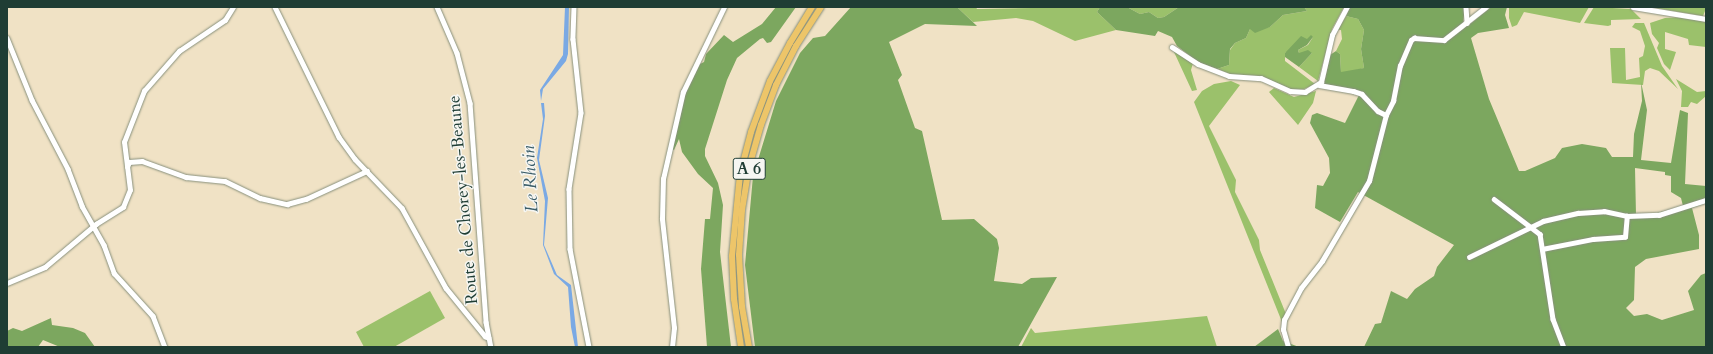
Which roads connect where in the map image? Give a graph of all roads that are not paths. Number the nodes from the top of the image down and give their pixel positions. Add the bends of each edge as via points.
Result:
1 (233, 7) edge
2 (275, 7) edge
3 (437, 7) edge
4 (574, 7) edge
5 (724, 7) edge
6 (812, 7) edge
7 (822, 7) edge
8 (1347, 7) edge
9 (1467, 7) edge
10 (1486, 7) edge
11 (1633, 7) edge
12 (1478, 14) junction
13 (1706, 19) edge
14 (1466, 24) junction
15 (7, 38) edge
16 (1172, 47) dead end
17 (1318, 85) junction
18 (1386, 115) junction
19 (127, 167) junction
20 (367, 171) junction
21 (1494, 199) dead end
22 (1706, 200) edge
23 (1627, 216) junction
24 (1531, 226) junction
25 (93, 228) junction
26 (1542, 249) junction
27 (1470, 257) dead end
28 (7, 283) edge
29 (489, 338) junction
30 (165, 347) edge
31 (491, 347) edge
32 (589, 347) edge
33 (672, 347) edge
34 (741, 347) edge
35 (749, 347) edge
36 (1288, 347) edge
37 (1564, 347) edge

1 - 19 street via 225,20 179,51 144,91 124,142
2 - 20 street via 339,137
3 - 29 street, Route de Chorey-les-Beaune via 459,56 470,103
4 - 32 street via 574,51 580,113 569,189 570,249
5 - 33 street via 683,92 663,180 662,219 674,328
6 - 34 highway, A 6 via 790,42 770,82 754,123 741,169 732,256 734,304
7 - 35 highway, A 6 via 798,42 776,85 761,125 750,166 739,251 742,303
8 - 17 street via 1332,36
9 - 12 street via 1469,12
9 - 14 street
10 - 12 street
11 - 13 street
12 - 14 street
14 - 18 street via 1444,40 1414,38 1402,60 1393,101
15 - 25 street via 32,100 68,169
16 - 17 street via 1198,64 1229,76 1262,78 1298,93
17 - 18 street via 1357,92
18 - 36 street via 1368,181 1319,266 1294,300 1284,322 1284,336
19 - 20 street via 129,162 146,162 186,177 225,181 260,198 287,204 306,199
19 - 25 street via 130,190 127,202
20 - 29 street via 405,213 446,288
21 - 24 street
22 - 23 street via 1659,215
23 - 24 street via 1604,211 1578,213
23 - 26 street via 1625,237 1593,239
24 - 26 street via 1540,234
24 - 27 street
25 - 28 street via 46,267
25 - 30 street via 118,279 153,316
26 - 37 street via 1553,319
29 - 31 street, Route de Chorey-les-Beaune

